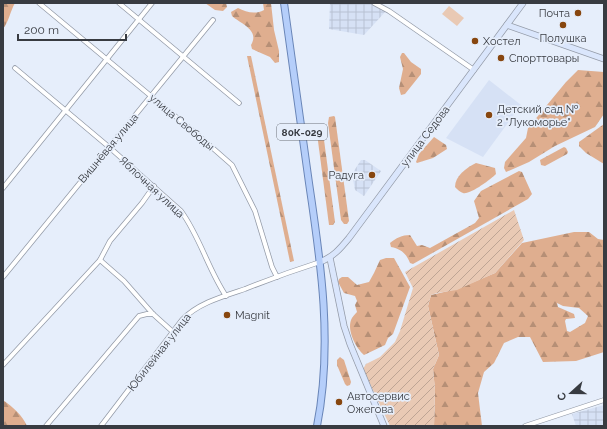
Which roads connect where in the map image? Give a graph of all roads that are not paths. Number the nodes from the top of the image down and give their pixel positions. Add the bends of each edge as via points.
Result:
1 (39, 3) edge
2 (119, 3) edge
3 (284, 3) edge
4 (374, 3) edge
5 (523, 3) edge
6 (151, 5) edge
7 (139, 20) junction
8 (213, 20) dead end
9 (507, 25) junction
10 (184, 56) junction
11 (604, 59) edge
12 (107, 60) junction
13 (15, 68) dead end
14 (474, 70) junction
15 (151, 96) junction
16 (239, 103) dead end
17 (65, 110) junction
18 (109, 147) junction
19 (154, 186) junction
20 (3, 188) edge
21 (330, 258) junction
22 (100, 260) junction
23 (320, 262) junction
24 (3, 277) edge
25 (277, 277) junction
26 (226, 296) junction
27 (153, 314) junction
28 (173, 332) junction
29 (3, 366) edge
30 (604, 400) edge
31 (46, 426) edge
32 (101, 426) edge
33 (317, 426) edge
34 (384, 426) edge
35 (525, 426) edge

1 - 12 street, улица Свободы
2 - 7 street
3 - 23 main road, 80К-029
4 - 14 street
5 - 9 main road, улица Седова
6 - 7 street
7 - 10 street
7 - 12 street
8 - 10 street, Вишнёвая улица
9 - 11 main road
9 - 14 main road, улица Седова
10 - 15 street, Вишнёвая улица
10 - 16 street
12 - 15 street, улица Свободы
12 - 17 street
13 - 17 street, Яблочная улица
14 - 21 main road, улица Седова via 349,238
15 - 18 street, Вишнёвая улица
15 - 25 street, улица Свободы via 232,165 255,211
17 - 18 street, Яблочная улица
17 - 20 street
18 - 19 street, Яблочная улица
18 - 24 street, Вишнёвая улица
19 - 22 street via 110,241
19 - 26 street, Яблочная улица via 189,222
21 - 23 main road, улица Седова
21 - 34 main road via 344,326
22 - 27 street via 124,281
22 - 29 street
23 - 25 street, Юбилейная улица
23 - 33 main road, 80К-029 via 325,324 322,393
25 - 26 street, Юбилейная улица
26 - 28 street, Юбилейная улица via 194,309
27 - 28 street
27 - 31 street via 139,316
28 - 32 street, Юбилейная улица
30 - 35 street

